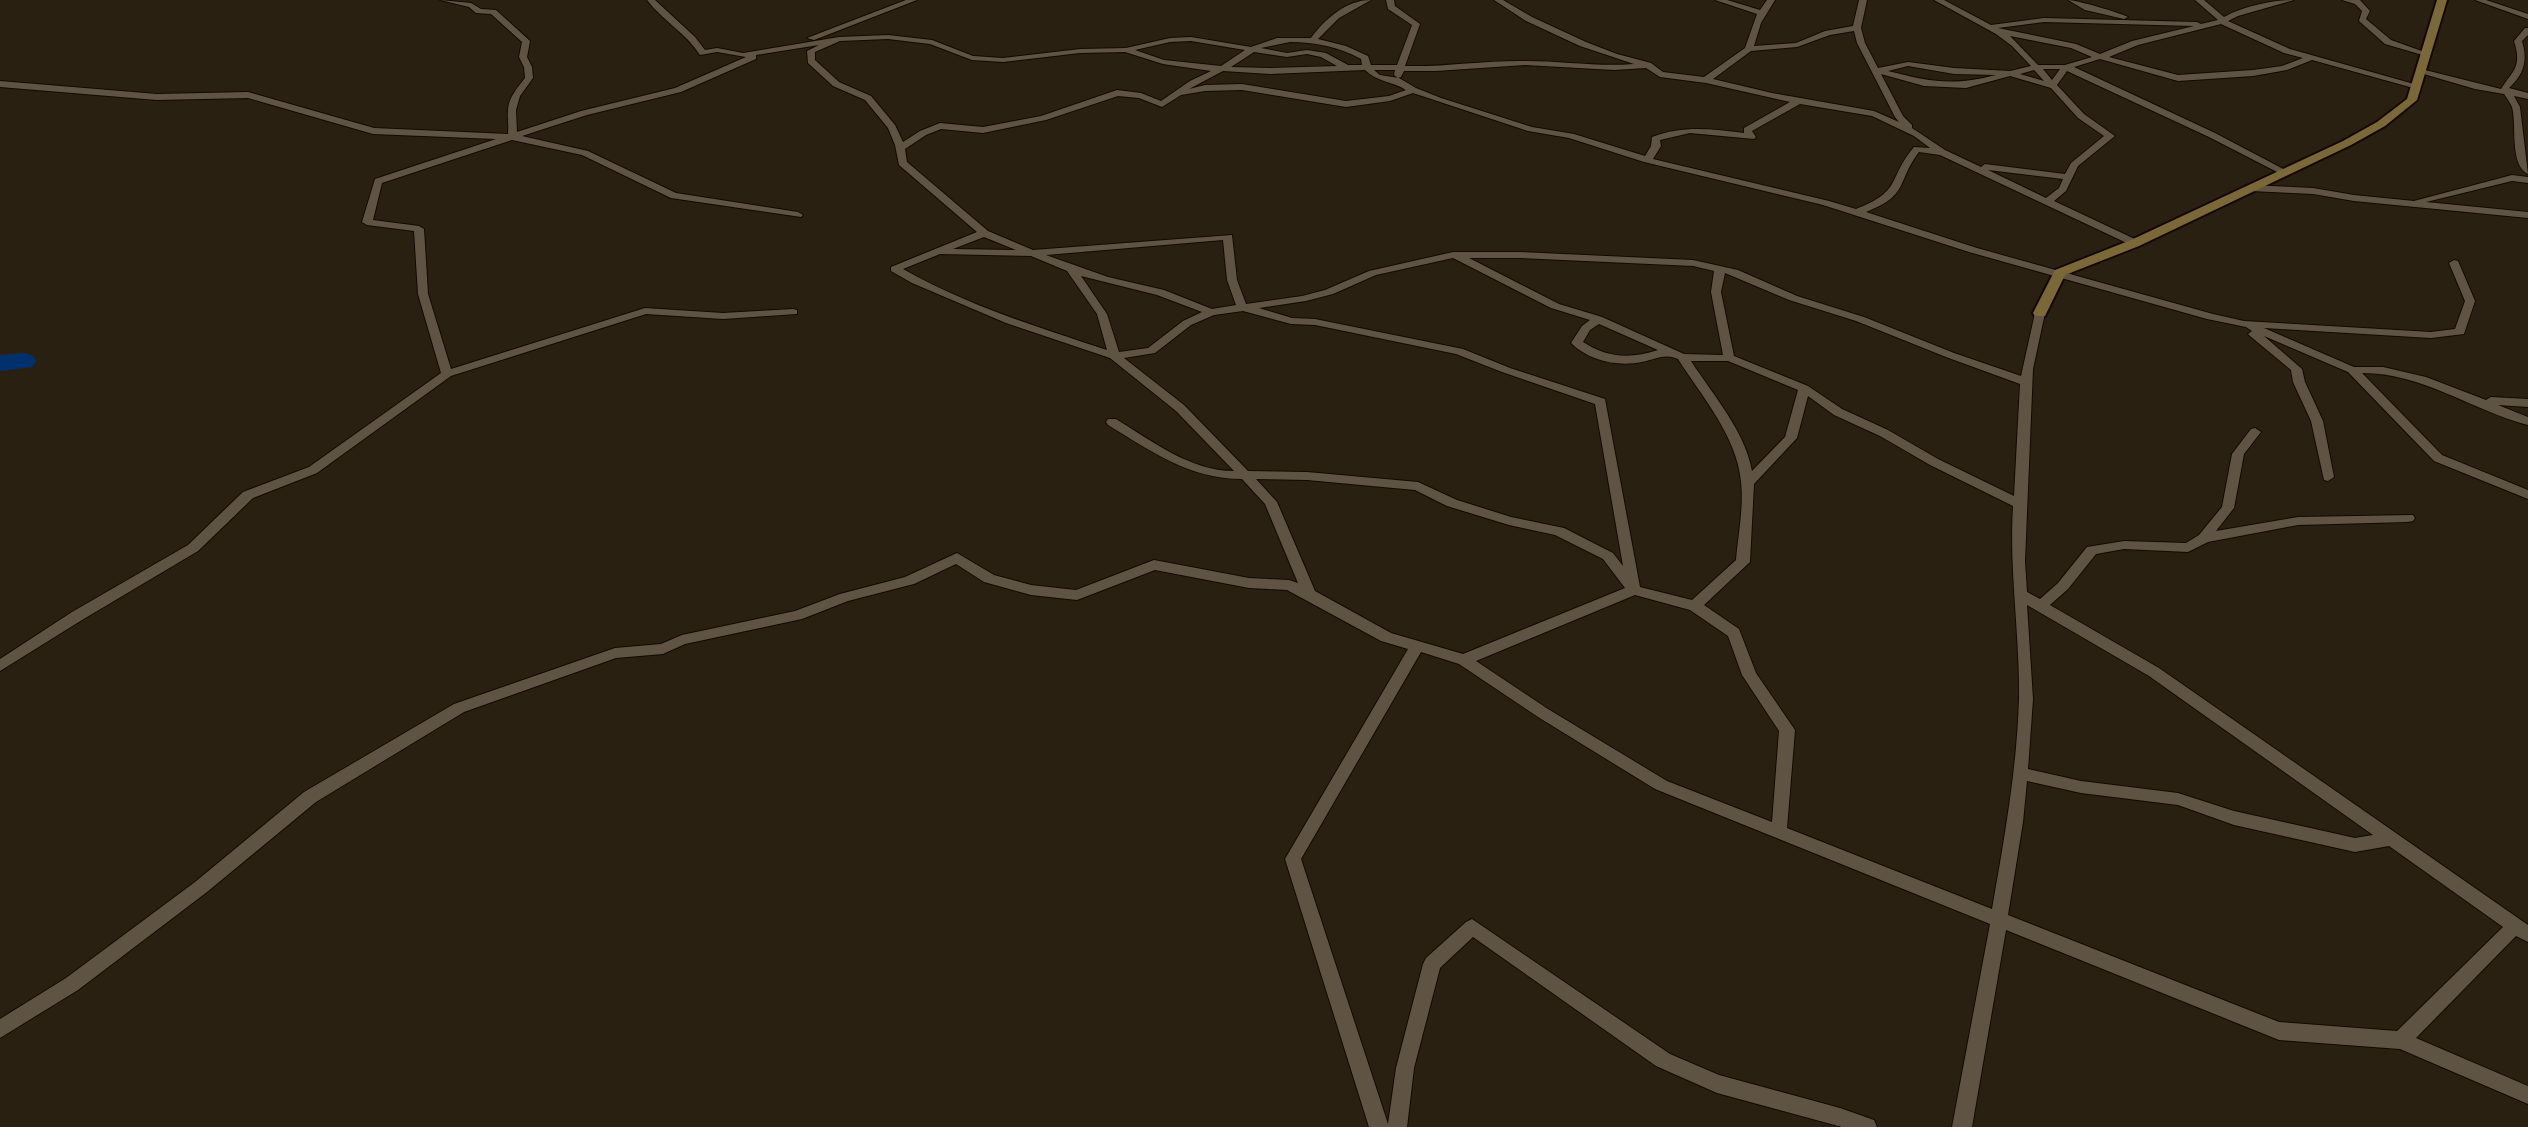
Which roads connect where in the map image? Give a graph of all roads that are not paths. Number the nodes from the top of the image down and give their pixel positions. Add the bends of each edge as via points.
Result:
1 (444, 0) edge
2 (651, 0) edge
3 (913, 0) edge
4 (1367, 0) edge
5 (1390, 0) edge
6 (1498, 0) edge
7 (1719, 0) edge
8 (1772, 0) edge
9 (1863, 0) edge
10 (1938, 0) edge
11 (2072, 0) edge
12 (2199, 0) edge
13 (2290, 0) edge
14 (2346, 0) edge
15 (2442, 0) edge
16 (2479, 0) edge
17 (1762, 13) junction
18 (2528, 17) edge
19 (2222, 21) junction
20 (2142, 22) junction
21 (2205, 25) junction
22 (1990, 27) junction
23 (1857, 28) junction
24 (2528, 30) edge
25 (2000, 32) junction
26 (839, 39) junction
27 (1313, 41) junction
28 (784, 47) junction
29 (1749, 49) junction
30 (1126, 50) junction
31 (1250, 50) junction
32 (2426, 54) junction
33 (2097, 56) junction
34 (2311, 58) junction
35 (1648, 65) junction
36 (1346, 67) junction
37 (1368, 67) junction
38 (2037, 67) junction
39 (2066, 67) junction
40 (1223, 68) junction
41 (1400, 68) junction
42 (1877, 71) junction
43 (2421, 72) junction
44 (2011, 74) junction
45 (1396, 80) junction
46 (1706, 80) junction
47 (0, 84) edge
48 (2052, 86) junction
49 (2416, 86) junction
50 (1413, 90) junction
51 (2507, 91) junction
52 (1181, 93) junction
53 (2528, 96) edge
54 (1798, 101) junction
55 (1917, 134) junction
56 (512, 137) junction
57 (900, 148) junction
58 (1942, 152) junction
59 (1647, 160) junction
60 (2528, 171) edge
61 (2284, 172) junction
62 (2068, 177) junction
63 (2528, 180) edge
64 (2251, 188) junction
65 (2047, 202) junction
66 (2407, 204) junction
67 (1858, 212) junction
68 (2528, 214) edge
69 (798, 215) dead end
70 (984, 233) junction
71 (2135, 243) junction
72 (936, 252) junction
73 (1031, 253) junction
74 (1453, 255) junction
75 (2454, 263) dead end
76 (1071, 268) junction
77 (1720, 269) junction
78 (2060, 273) junction
79 (1242, 307) junction
80 (793, 312) dead end
81 (1211, 312) junction
82 (2040, 313) joint
83 (1598, 319) junction
84 (2244, 324) junction
85 (1668, 351) junction
86 (1114, 356) junction
87 (1682, 357) junction
88 (1729, 358) junction
89 (2352, 370) junction
90 (447, 374) junction
91 (2027, 382) junction
92 (1804, 388) junction
93 (2478, 401) junction
94 (2528, 403) edge
95 (2528, 421) edge
96 (1112, 422) dead end
97 (2255, 432) dead end
98 (1247, 477) junction
99 (2328, 477) dead end
100 (1748, 483) junction
101 (2528, 495) edge
102 (2019, 504) junction
103 (2408, 518) dead end
104 (2204, 538) junction
105 (1634, 590) junction
106 (1309, 594) junction
107 (2020, 594) junction
108 (1695, 606) junction
109 (2041, 606) junction
110 (1417, 646) junction
111 (1464, 660) junction
112 (0, 666) edge
113 (2020, 774) junction
114 (1779, 831) junction
115 (2391, 839) junction
116 (1999, 919) junction
117 (2521, 930) edge
118 (0, 1029) edge
119 (2401, 1040) junction
120 (2528, 1095) edge
121 (1380, 1127) edge
122 (1397, 1127) edge
123 (1867, 1127) edge
124 (1962, 1127) edge

1 - 56 street via 471,4 480,11 498,15 526,42 523,57 529,78 516,96
2 - 28 street via 703,53 717,50 743,55
3 - 28 street
4 - 27 street via 1352,5 1329,22
5 - 41 street via 1392,7 1416,24
6 - 35 street via 1583,44
7 - 17 street
8 - 17 street
9 - 23 street
10 - 22 street
11 - 20 street
12 - 19 street
13 - 19 street
14 - 32 street via 2357,2 2366,11 2362,19 2388,42
15 - 32 main road
16 - 18 street
17 - 29 street
19 - 21 street
19 - 34 street
20 - 21 street
20 - 22 street via 2044,20
21 - 33 street
22 - 25 street
23 - 29 street via 1828,33 1797,45
23 - 42 street
24 - 51 street via 2518,41 2522,68 2505,88
25 - 33 street via 2073,46
25 - 38 street
26 - 28 street
26 - 30 street via 888,37 932,42 972,58 1003,60
26 - 57 street via 811,51 811,61 836,84 868,98 892,128
27 - 31 street via 1280,40
27 - 37 street via 1351,48 1365,58
28 - 56 street via 738,62 678,90 584,113
29 - 46 street
30 - 31 street via 1191,39
30 - 40 street via 1162,62
31 - 36 street via 1287,55 1307,52
31 - 40 street
32 - 43 main road
33 - 34 street via 2178,78 2253,73
33 - 39 street
34 - 49 street
35 - 41 street via 1614,68 1525,63
35 - 46 street via 1660,74
36 - 37 street
36 - 40 street via 1270,71
37 - 41 street
37 - 45 street via 1377,77
38 - 39 street
38 - 44 street
38 - 48 street
39 - 48 street
39 - 61 street
40 - 52 street via 1194,81
41 - 45 street
42 - 44 street via 1908,64
42 - 44 street via 1940,85 1966,85
42 - 55 street via 1899,117
43 - 49 main road
43 - 51 street
44 - 48 street
45 - 50 street
46 - 54 street
47 - 56 street via 157,97 248,95 373,131
48 - 62 street via 2080,116 2110,136 2074,165
49 - 61 main road via 2412,100 2381,124
50 - 52 street via 1390,98 1346,104 1242,87
50 - 59 street via 1531,129 1571,136
51 - 53 street
51 - 60 street via 2516,107 2521,156
52 - 57 street via 1162,104 1117,93 1043,118 982,130 940,126
54 - 55 street via 1874,114
54 - 59 street via 1747,130 1751,136 1690,130 1666,134 1655,140 1656,146
55 - 58 street
56 - 69 street via 585,153 674,196
56 - 90 street via 378,181 367,222 419,229 423,294
57 - 70 street via 902,163
58 - 62 street via 1982,166
58 - 65 street
58 - 67 street via 1917,149 1909,158 1896,190
59 - 67 street
61 - 64 main road
62 - 65 street via 2063,189
63 - 66 street via 2512,178
64 - 66 street
64 - 71 main road
65 - 71 street
66 - 68 street
67 - 78 street via 1973,250
70 - 72 street
70 - 73 street
71 - 78 main road
72 - 73 street
72 - 86 street via 895,269 1010,321
73 - 76 street
73 - 79 street via 1228,237 1232,280
74 - 77 street via 1614,258 1693,263
74 - 79 street via 1373,273 1302,300
74 - 83 street via 1555,306
75 - 84 street via 2470,301 2460,332 2431,335
76 - 81 street via 1160,292
76 - 86 street via 1102,314
77 - 88 street via 1716,292
77 - 91 street
78 - 82 main road
78 - 84 street
79 - 81 street
79 - 105 street via 1291,321 1315,322 1459,351 1601,402
80 - 90 street via 723,316 645,311
81 - 86 street via 1187,323 1151,351
82 - 91 street
83 - 85 street
83 - 85 street via 1586,328 1577,343 1593,355 1621,362
84 - 89 street
84 - 99 street via 2296,369 2317,421
85 - 87 street
86 - 98 street via 1180,408
87 - 88 street
87 - 100 street via 1743,455
88 - 92 street
89 - 93 street via 2384,370 2422,379
89 - 101 street via 2439,458
90 - 112 street via 313,470 248,495 193,548
91 - 102 street
92 - 100 street via 1791,438
92 - 102 street via 1838,412
93 - 94 street
93 - 95 street
96 - 98 street via 1170,458 1219,475
97 - 104 street via 2238,454 2228,508
98 - 105 street via 1307,476 1418,486 1509,521 1559,531 1608,556
98 - 106 street via 1271,502
100 - 108 street via 1743,562
102 - 107 street
103 - 104 street via 2298,521
104 - 109 street via 2188,548 2124,545 2092,550
105 - 108 street
105 - 111 street
106 - 110 street via 1386,637
106 - 118 street via 1289,585 1250,583 1154,565 1077,595 1031,590 989,579 957,558 909,581 845,597 797,615 682,640 663,649 615,652 459,708 310,797 201,887 72,984
107 - 109 street
107 - 113 street via 2026,699
108 - 114 street via 1734,633 1749,675 1787,730
109 - 115 street via 2154,672
110 - 111 street
110 - 121 street via 1293,859
111 - 114 street via 1543,714 1660,785
113 - 115 street via 2081,787 2178,799 2234,818 2355,845
113 - 116 street
114 - 116 street
115 - 117 street
116 - 119 street via 2279,1031
116 - 124 street
117 - 119 street
119 - 120 street
122 - 123 street via 1405,1068 1432,964 1472,927 1663,1060 1717,1084

